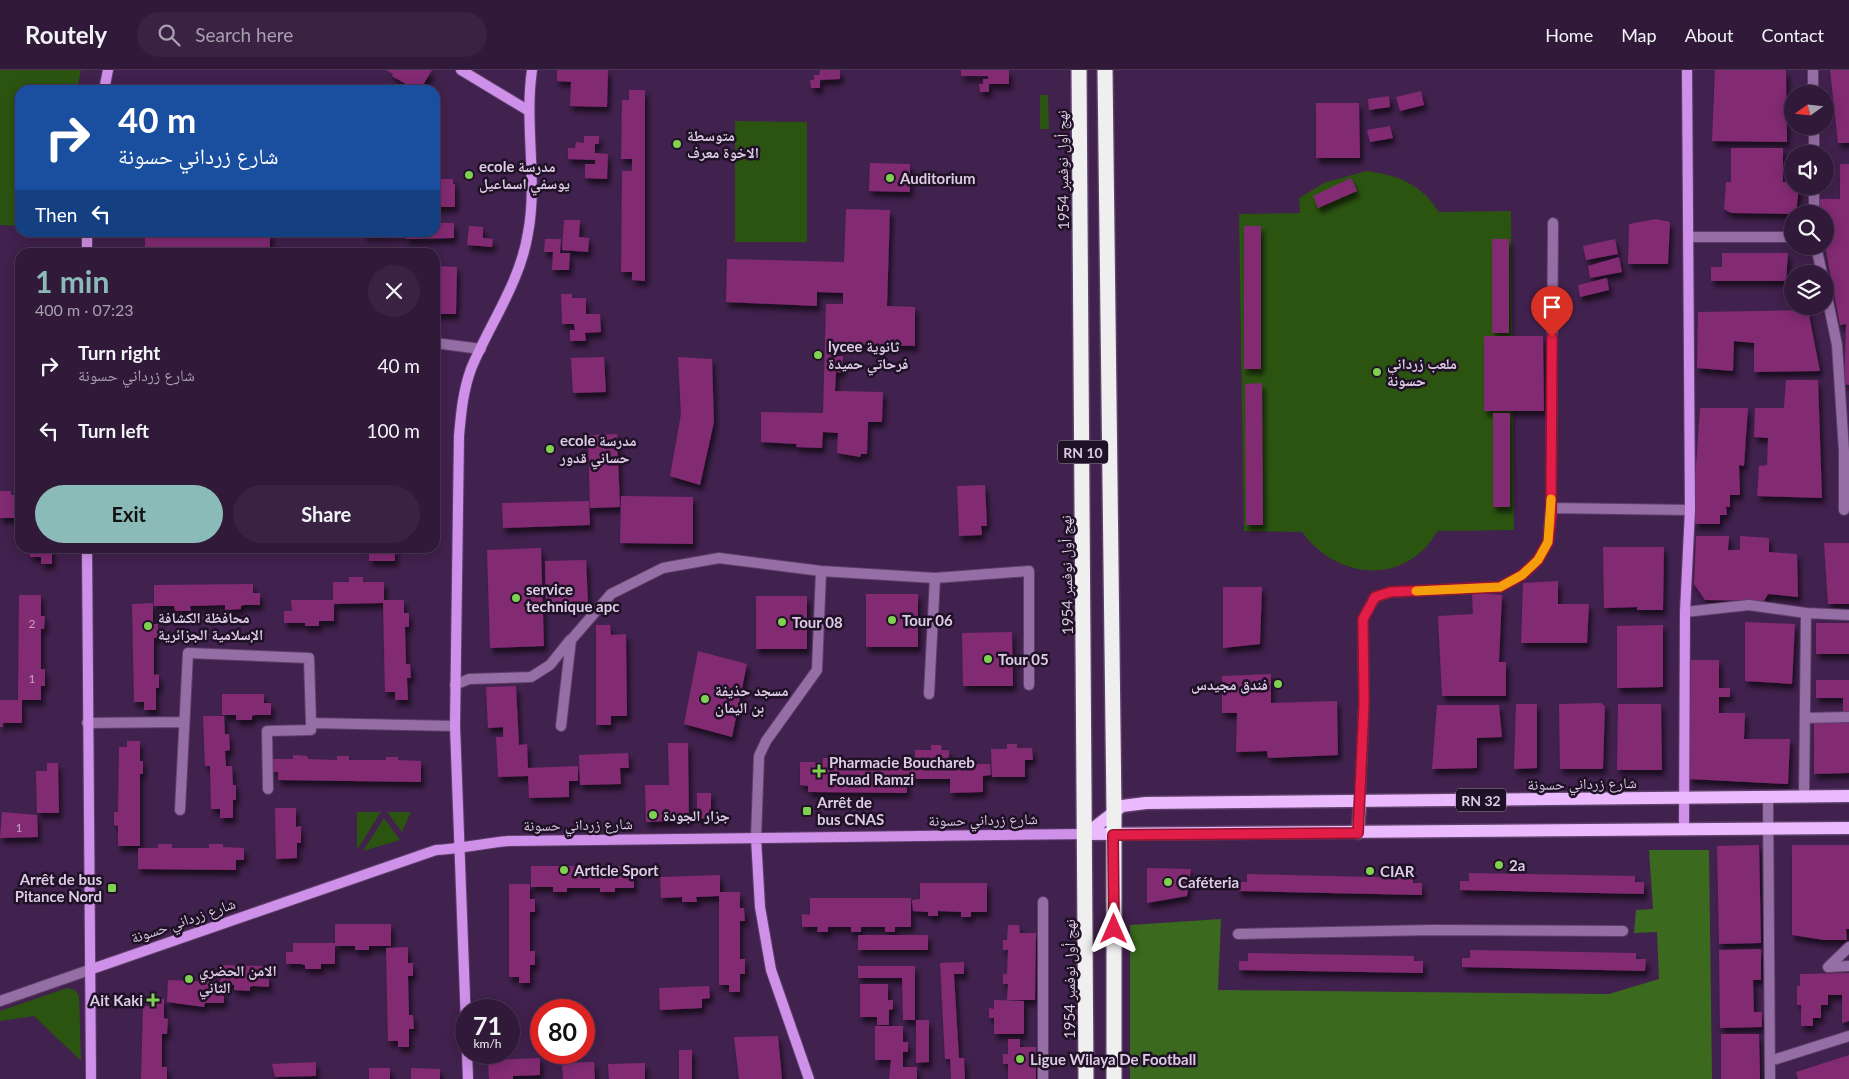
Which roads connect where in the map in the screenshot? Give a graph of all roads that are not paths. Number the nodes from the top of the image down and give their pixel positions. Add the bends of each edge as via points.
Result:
1 (108, 70) edge
2 (461, 70) edge
3 (532, 70) edge
4 (1079, 70) edge
5 (1104, 70) edge
6 (1687, 70) edge
7 (1813, 70) edge
8 (105, 85) edge
9 (1813, 85) edge
10 (529, 111) junction
11 (1553, 223) dead end
12 (1689, 236) junction
13 (1784, 237) edge
14 (1831, 315) edge
15 (440, 344) edge
16 (481, 349) junction
17 (1551, 508) junction
18 (1690, 510) junction
19 (1844, 510) dead end
20 (87, 553) edge
21 (821, 571) junction
22 (935, 578) junction
23 (1685, 612) junction
24 (1806, 613) junction
25 (1849, 615) edge
26 (571, 640) junction
27 (455, 685) junction
28 (1029, 685) dead end
29 (929, 694) dead end
30 (1849, 717) edge
31 (1805, 718) junction
32 (184, 722) junction
33 (87, 723) junction
34 (311, 723) junction
35 (455, 726) junction
36 (561, 726) dead end
37 (268, 789) dead end
38 (1804, 796) junction
39 (1849, 796) edge
40 (1684, 798) junction
41 (1768, 798) junction
42 (1360, 801) junction
43 (180, 810) dead end
44 (1114, 811) junction
45 (1849, 828) edge
46 (1768, 829) junction
47 (1684, 830) junction
48 (1358, 833) junction
49 (1086, 834) junction
50 (1113, 835) junction
51 (756, 838) junction
52 (460, 849) junction
53 (1043, 902) dead end
54 (1623, 931) dead end
55 (1238, 934) dead end
56 (1849, 947) edge
57 (1849, 966) edge
58 (92, 969) junction
59 (465, 999) edge
60 (0, 1001) edge
61 (1849, 1036) edge
62 (1770, 1061) junction
63 (467, 1064) edge
64 (91, 1079) edge
65 (468, 1079) edge
66 (809, 1079) edge
67 (1044, 1079) edge
68 (1086, 1079) edge
69 (1114, 1079) edge
70 (1770, 1079) edge

1 - 8 street
2 - 10 street
3 - 10 street
4 - 49 highway, نهج أول نوفمبر 1954 / RN 10
5 - 44 highway, RN 10
6 - 12 street
7 - 9 street
10 - 16 street via 529,232 514,280
11 - 17 street
12 - 13 street
12 - 18 street
14 - 19 street via 1837,345
15 - 16 street
16 - 27 street via 463,396 459,436
17 - 18 street
17 - 42 street via 1548,542 1538,560 1522,575 1500,587 1390,592 1375,597 1363,619
18 - 23 street
20 - 33 street
21 - 22 street
21 - 26 street via 719,558 663,568 611,594
21 - 51 street via 817,670 766,741 759,756
22 - 28 street via 1029,571
22 - 29 street
23 - 24 street via 1749,605
23 - 40 street
24 - 25 street
24 - 31 street
26 - 27 street via 550,665 531,676 469,679
26 - 36 street
27 - 35 street
30 - 31 street
31 - 38 street
32 - 33 street
32 - 34 street via 188,653 309,658
32 - 43 street
33 - 58 street
34 - 35 street
34 - 37 street via 311,730 267,731
35 - 52 street
38 - 39 main road, شارع زرداني حسونة / RN 32
38 - 41 main road, شارع زرداني حسونة / RN 32
40 - 41 main road, شارع زرداني حسونة / RN 32
40 - 42 main road, شارع زرداني حسونة / RN 32
40 - 47 street
41 - 46 street
42 - 44 main road, شارع زرداني حسونة / RN 32 via 1146,803 1122,806
42 - 48 main road
44 - 49 main road, شارع زرداني حسونة / RN 32
44 - 50 highway, RN 10
45 - 46 main road, شارع زرداني حسونة / RN 32
46 - 47 main road, شارع زرداني حسونة / RN 32
46 - 62 street
47 - 48 main road, شارع زرداني حسونة / RN 32
48 - 50 main road, شارع زرداني حسونة / RN 32
49 - 50 main road, شارع زرداني حسونة / RN 32
49 - 51 street, شارع زرداني حسونة
49 - 68 highway, نهج أول نوفمبر 1954 / RN 10
50 - 69 highway, RN 10
51 - 52 street, شارع زرداني حسونة via 509,841
51 - 66 street via 760,907 771,970
52 - 58 street, شارع زرداني حسونة via 436,850
52 - 59 street
53 - 67 street
54 - 55 street
56 - 57 street via 1828,967
58 - 60 street
58 - 64 street
61 - 62 street
62 - 70 street
63 - 65 street

